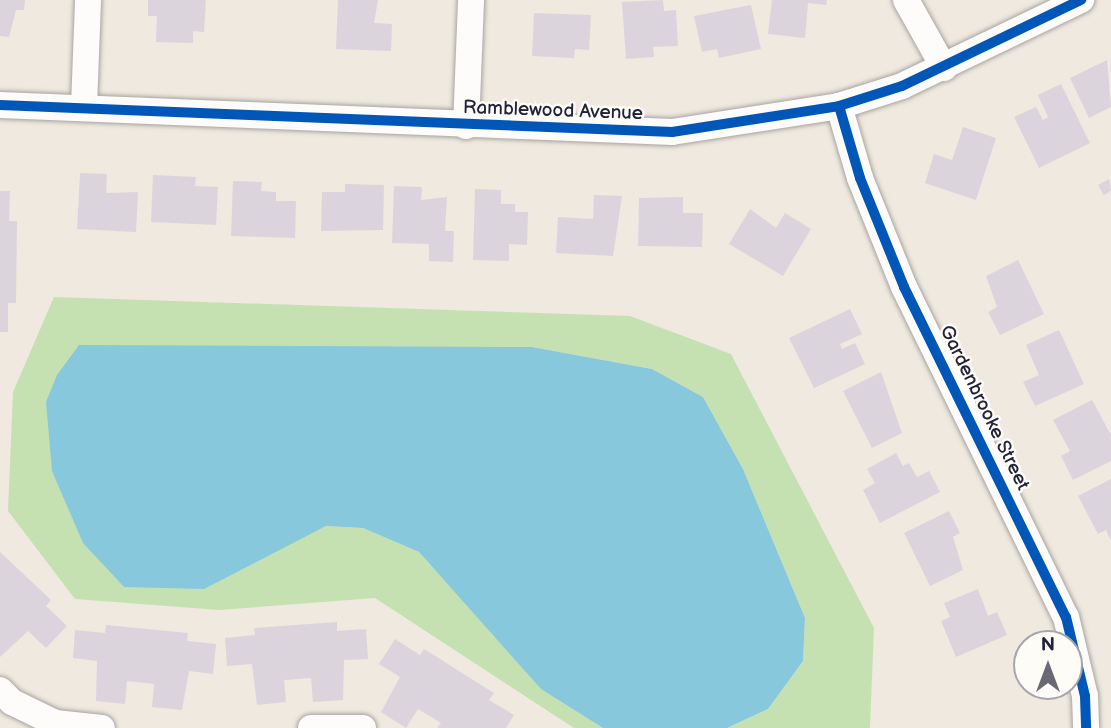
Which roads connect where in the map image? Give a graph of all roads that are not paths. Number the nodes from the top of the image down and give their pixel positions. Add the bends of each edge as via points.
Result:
1 (88, 0) edge
2 (471, 0) edge
3 (906, 0) edge
4 (1081, 0) edge
5 (943, 68) junction
6 (0, 105) edge
7 (84, 106) junction
8 (839, 106) junction
9 (466, 126) junction
10 (4, 702) edge
11 (102, 728) edge
12 (311, 728) edge
13 (363, 728) edge
14 (1086, 728) edge

1 - 7 street
2 - 9 street
3 - 5 street
4 - 5 street, Ramblewood Avenue
5 - 8 street, Ramblewood Avenue
6 - 7 street, Ramblewood Avenue
7 - 9 street, Ramblewood Avenue
8 - 9 street, Ramblewood Avenue via 672,132
8 - 14 street, Gardenbrooke Street via 860,178 904,287 1066,617 1085,696
10 - 11 street via 55,723
12 - 13 street

